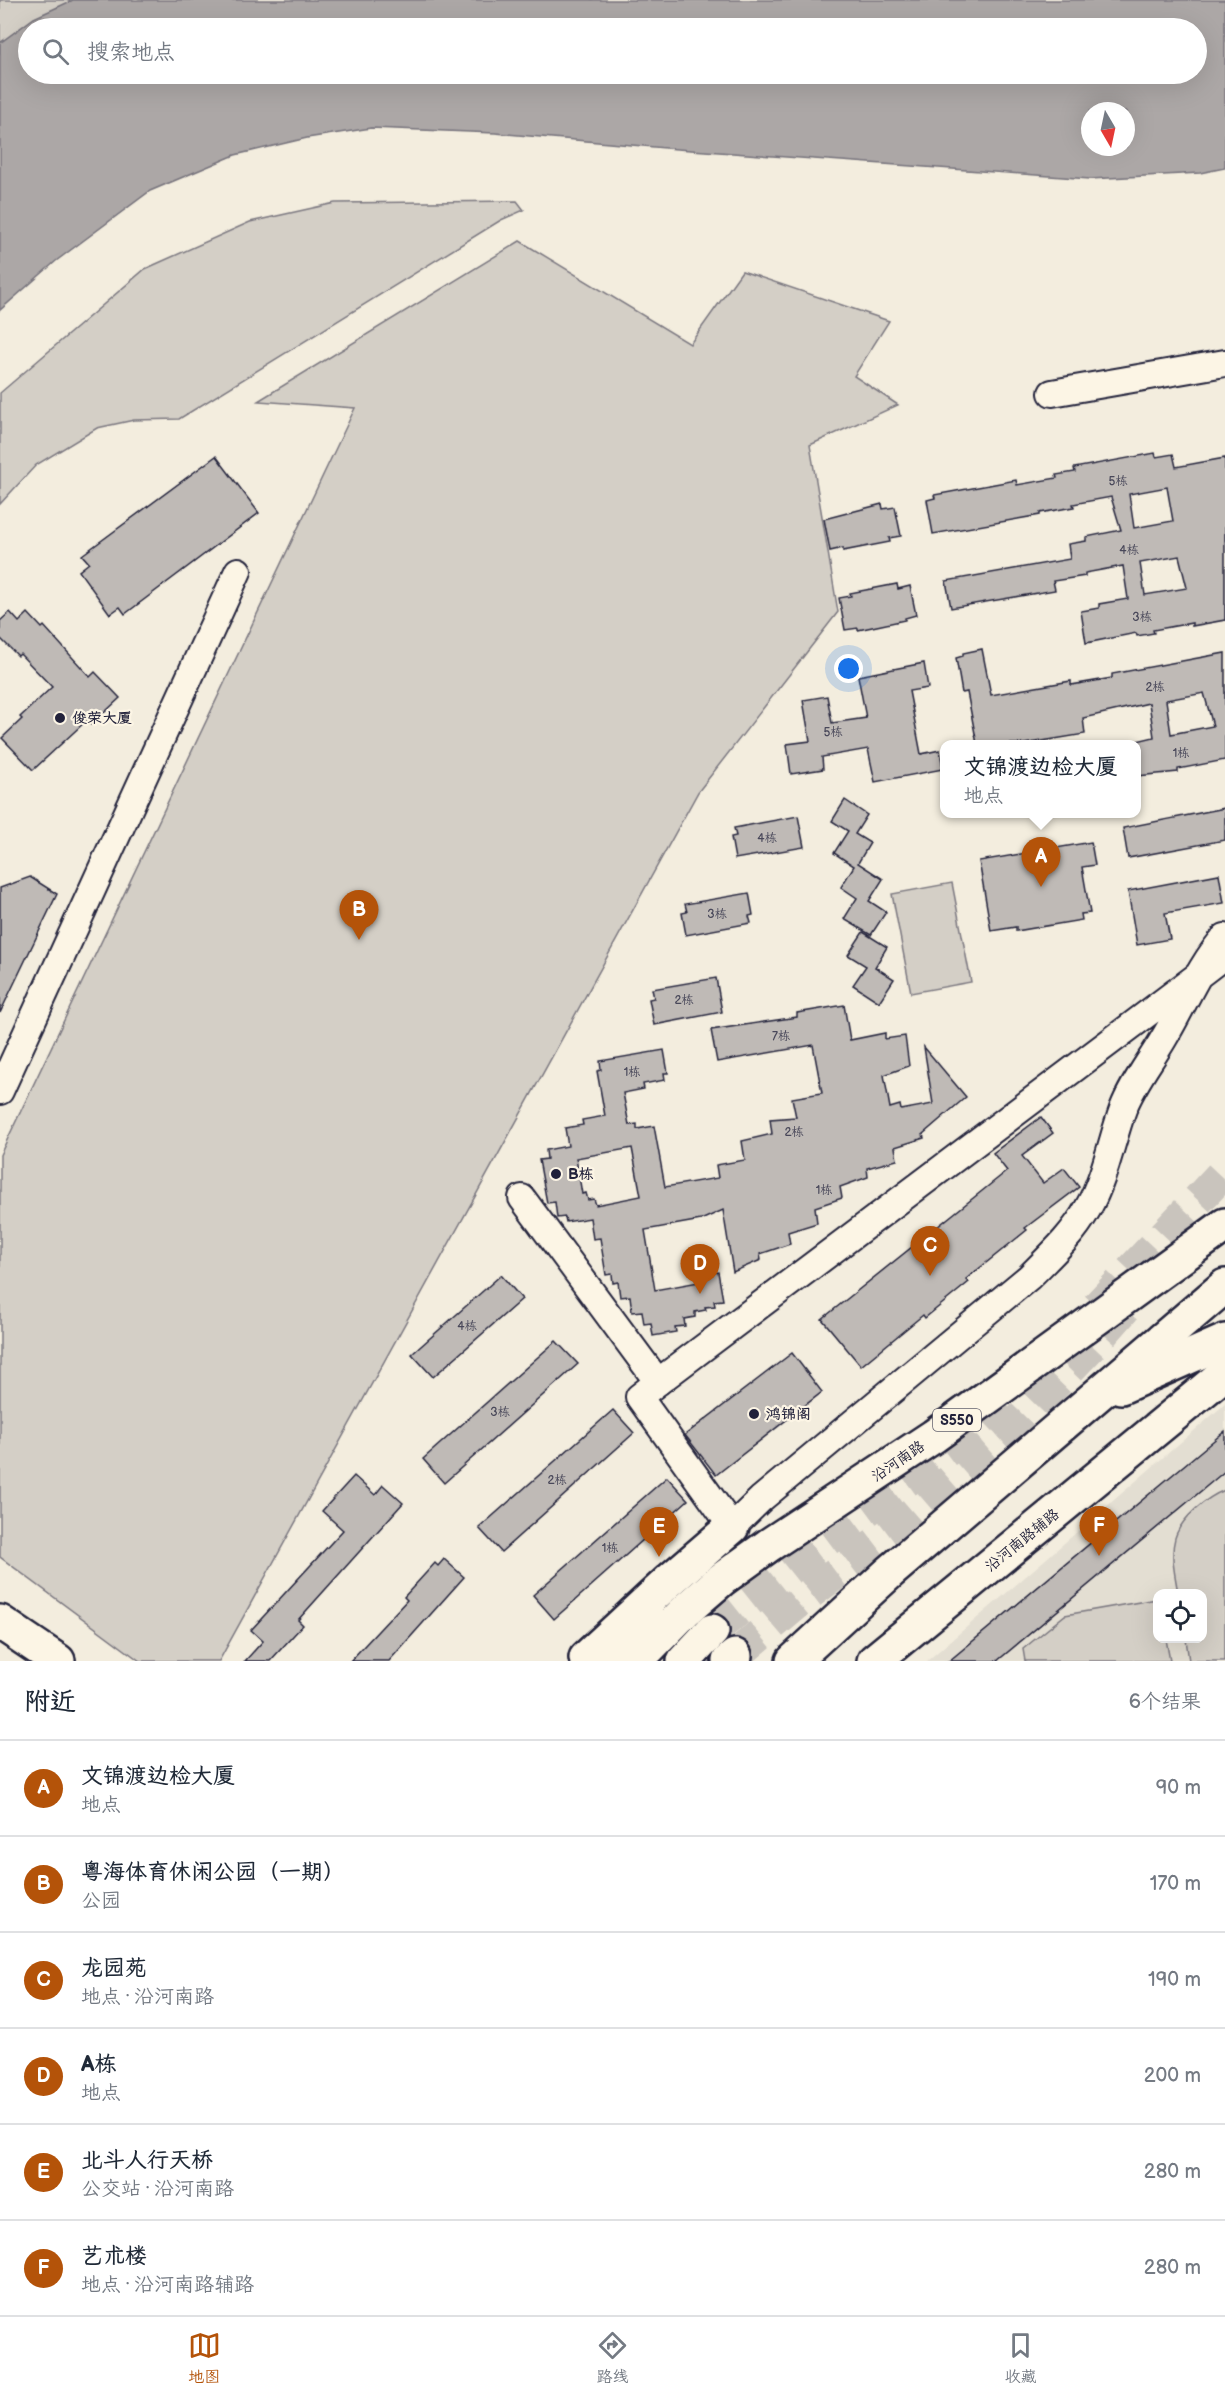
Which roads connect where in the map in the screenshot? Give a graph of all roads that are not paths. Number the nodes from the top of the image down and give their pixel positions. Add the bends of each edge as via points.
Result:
1 (1225, 363) edge
2 (1052, 393) dead end
3 (238, 571) dead end
4 (1225, 937) edge
5 (1225, 955) edge
6 (1200, 974) junction
7 (0, 1090) edge
8 (522, 1198) dead end
9 (1225, 1225) edge
10 (1225, 1286) edge
11 (1225, 1341) edge
12 (1225, 1373) edge
13 (658, 1382) junction
14 (1090, 1401) junction
15 (732, 1527) junction
16 (686, 1610) junction
17 (0, 1622) edge
18 (711, 1631) tunnel mouth
19 (58, 1661) edge
20 (583, 1661) edge
21 (590, 1661) edge
22 (636, 1661) edge
23 (684, 1661) edge
24 (793, 1661) edge
25 (874, 1661) edge

1 - 2 street
3 - 7 street
4 - 6 street
5 - 6 street
6 - 13 street
6 - 15 street via 1124,1107 1088,1208 1065,1241 1029,1277
8 - 13 street
9 - 16 main road, 沿河南路 / S550 via 934,1436 769,1545
10 - 14 main road
11 - 14 main road
12 - 25 main road, 沿河南路辅路
13 - 15 street via 639,1397
14 - 24 main road via 890,1572
15 - 20 main road
16 - 21 main road
16 - 22 main road, 沿河南路 / S550
17 - 19 main road
18 - 23 main road

